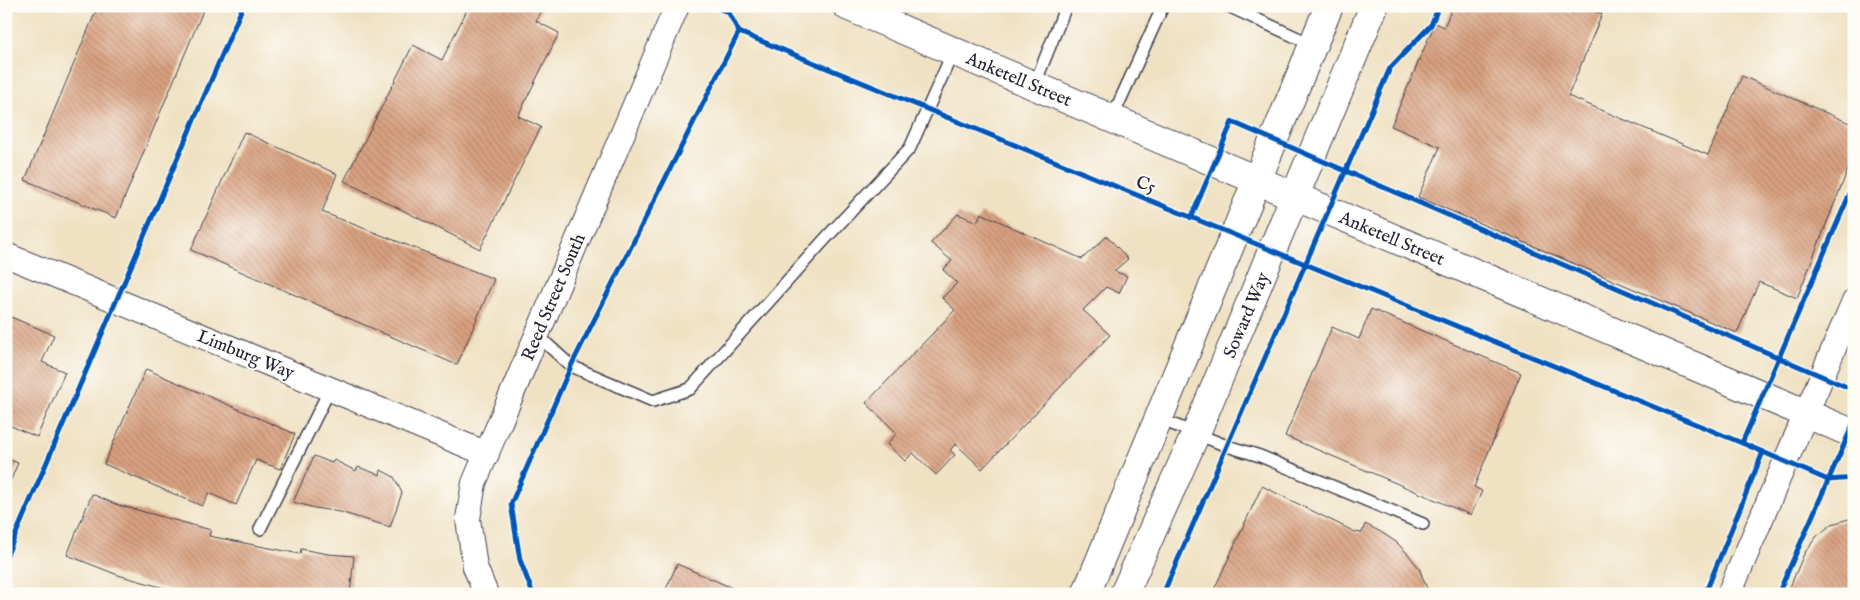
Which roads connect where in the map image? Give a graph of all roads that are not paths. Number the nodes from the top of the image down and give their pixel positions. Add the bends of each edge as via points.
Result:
1 (677, 6) edge
2 (847, 6) edge
3 (1066, 6) edge
4 (1163, 6) edge
5 (1228, 6) edge
6 (1329, 6) edge
7 (1374, 6) edge
8 (1313, 45) junction
9 (954, 52) junction
10 (1034, 86) junction
11 (1111, 119) junction
12 (1256, 180) junction
13 (1295, 197) junction
14 (6, 255) edge
15 (1854, 301) edge
16 (537, 335) junction
17 (330, 389) junction
18 (1805, 414) junction
19 (1157, 418) junction
20 (1196, 434) junction
21 (1854, 434) edge
22 (486, 454) junction
23 (1423, 524) dead end
24 (260, 529) dead end
25 (486, 594) edge
26 (1086, 594) edge
27 (1124, 594) edge
28 (1729, 594) edge

1 - 16 street, Reed Street South
2 - 9 main road, Anketell Street
3 - 10 lane
4 - 11 lane
5 - 8 lane
6 - 8 main road
7 - 13 main road, Soward Way
8 - 12 main road
9 - 10 main road, Anketell Street
9 - 16 lane via 910,148 690,389 653,401 571,366
10 - 11 main road, Anketell Street
11 - 12 main road, Anketell Street
12 - 13 main road, Anketell Street
12 - 19 main road
13 - 18 main road, Anketell Street
13 - 20 main road, Soward Way
14 - 17 street, Limburg Way
15 - 18 street
16 - 22 street, Reed Street South
17 - 22 street, Limburg Way
17 - 24 lane
18 - 21 main road, Anketell Street
18 - 28 street
19 - 20 lane
19 - 26 main road
20 - 23 lane via 1260,456
20 - 27 main road, Soward Way
22 - 25 street, Reed Street South via 474,483 468,519 475,567

